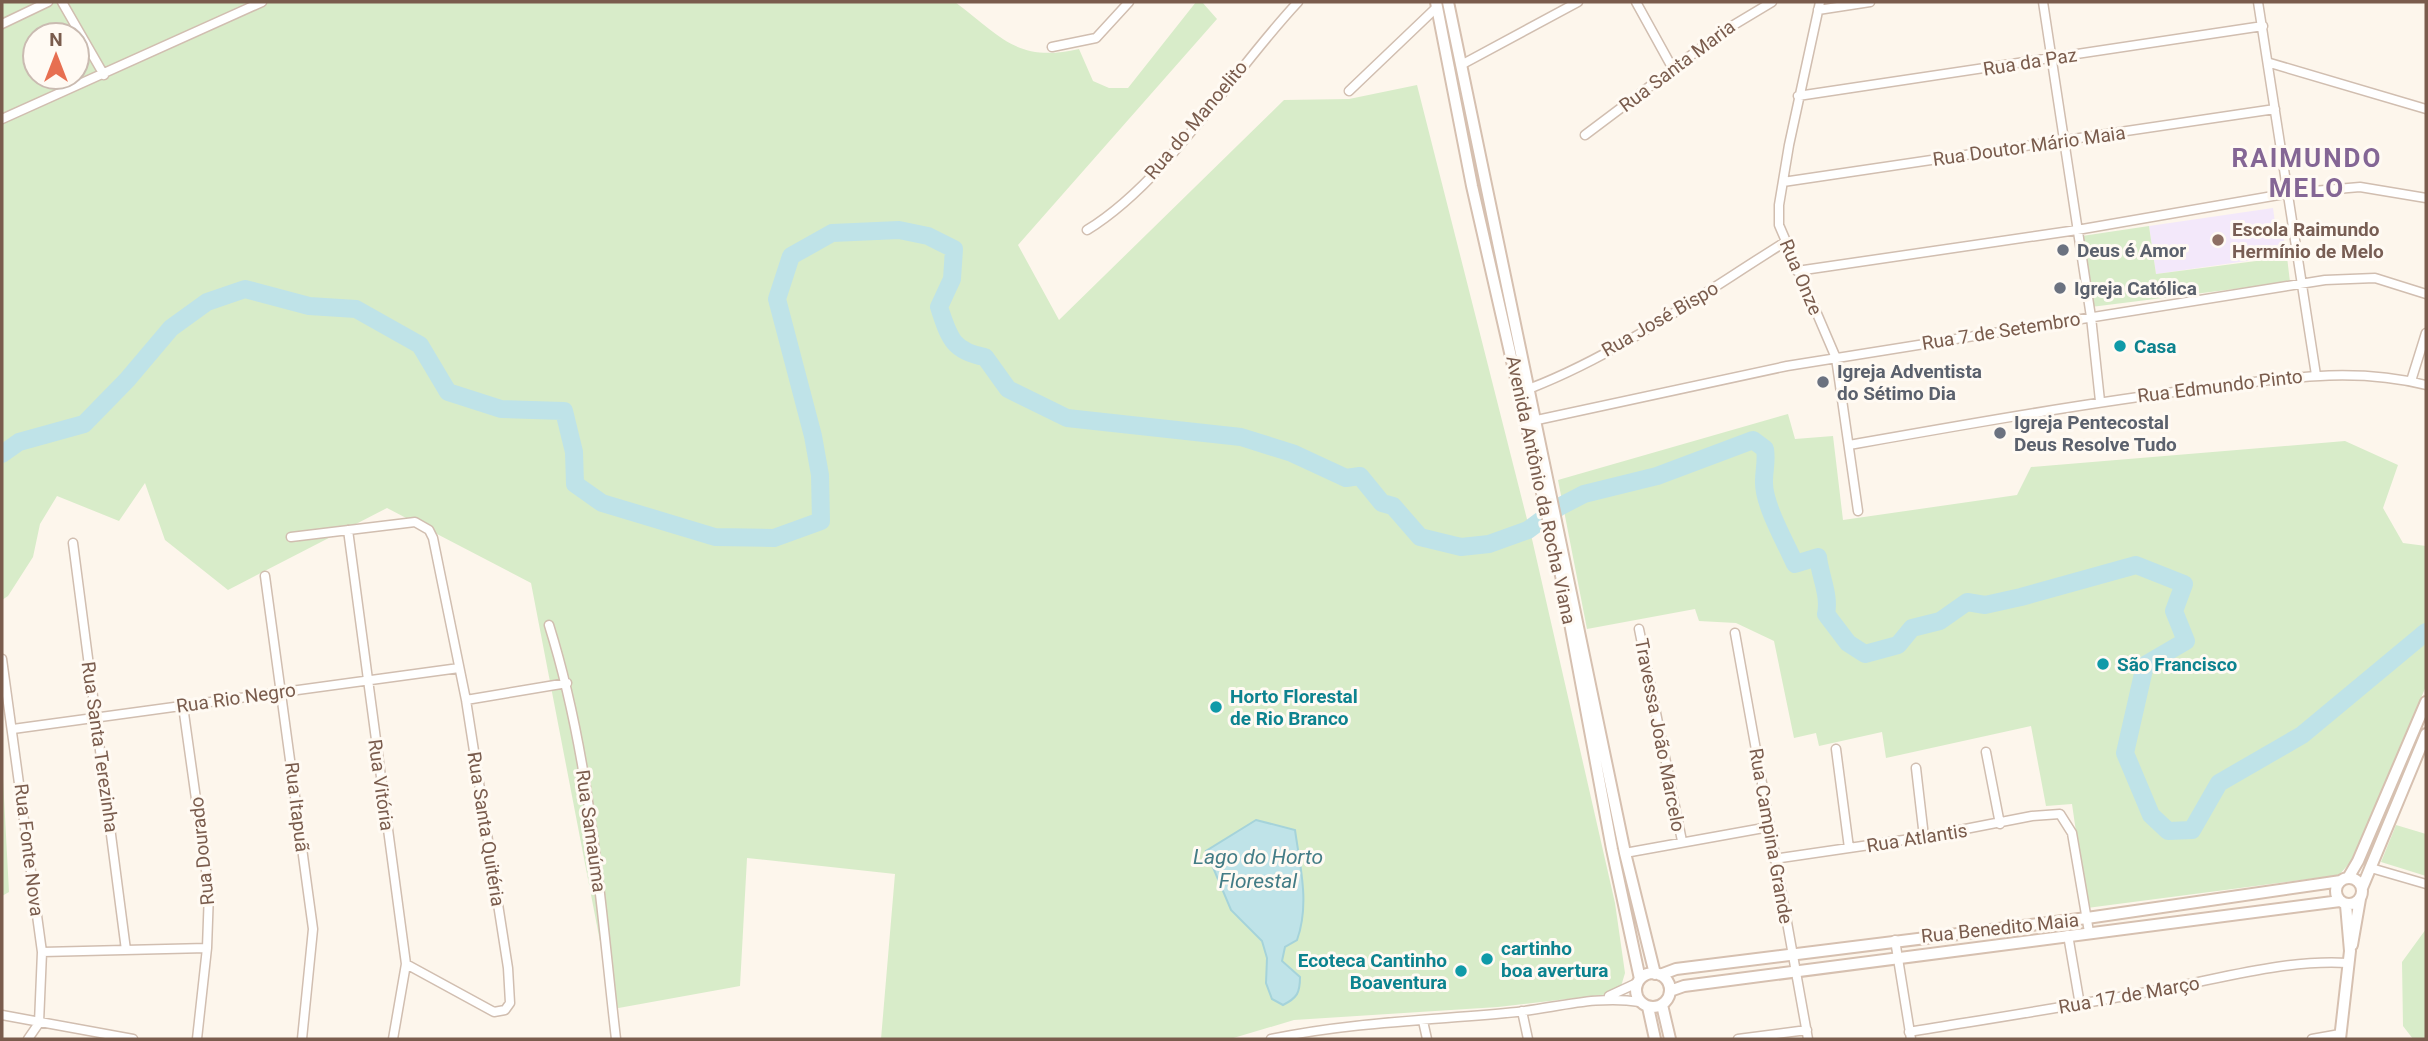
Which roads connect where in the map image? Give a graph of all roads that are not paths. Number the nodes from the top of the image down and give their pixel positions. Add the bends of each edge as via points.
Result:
1 (48, 2) edge
2 (62, 2) edge
3 (262, 2) edge
4 (1129, 2) edge
5 (1298, 2) edge
6 (1448, 2) edge
7 (1578, 2) edge
8 (1636, 2) edge
9 (1772, 2) edge
10 (1870, 2) edge
11 (2043, 2) edge
12 (2258, 2) edge
13 (1436, 4) edge
14 (1819, 6) edge
15 (2, 24) edge
16 (2263, 26) junction
17 (1052, 47) dead end
18 (2053, 59) junction
19 (2270, 62) junction
20 (1461, 65) junction
21 (1673, 69) junction
22 (104, 75) junction
23 (1349, 91) dead end
24 (1798, 96) junction
25 (2275, 109) junction
26 (2426, 109) edge
27 (2, 119) edge
28 (1585, 135) dead end
29 (2064, 141) junction
30 (1783, 182) junction
31 (2290, 193) junction
32 (2426, 198) edge
33 (1087, 230) dead end
34 (2077, 230) junction
35 (1785, 242) junction
36 (1797, 271) junction
37 (2300, 285) junction
38 (2426, 294) edge
39 (2091, 317) junction
40 (2426, 333) edge
41 (1836, 358) junction
42 (2316, 375) junction
43 (2411, 381) junction
44 (2426, 385) edge
45 (1531, 388) junction
46 (2100, 401) junction
47 (1537, 420) junction
48 (1849, 445) junction
49 (1550, 503) junction
50 (1858, 511) dead end
51 (348, 530) junction
52 (291, 537) dead end
53 (73, 543) dead end
54 (265, 576) dead end
55 (1566, 580) junction
56 (549, 625) dead end
57 (1639, 629) dead end
58 (1735, 633) dead end
59 (2, 659) edge
60 (459, 668) junction
61 (366, 680) junction
62 (567, 683) junction
63 (282, 691) junction
64 (466, 700) junction
65 (2426, 702) edge
66 (183, 705) junction
67 (96, 717) junction
68 (13, 729) junction
69 (2426, 734) edge
70 (1836, 749) dead end
71 (1986, 752) dead end
72 (1916, 768) dead end
73 (2000, 824) junction
74 (1769, 827) junction
75 (1924, 837) junction
76 (1682, 841) junction
77 (1849, 848) junction
78 (1625, 853) junction
79 (1774, 859) junction
80 (2371, 868) junction
81 (2344, 880) junction
82 (2426, 884) edge
83 (2361, 893) junction
84 (2343, 903) junction
85 (2087, 918) junction
86 (2089, 932) junction
87 (2068, 935) junction
88 (1895, 940) junction
89 (207, 948) junction
90 (126, 950) junction
91 (2350, 951) junction
92 (42, 952) junction
93 (1793, 953) junction
94 (1898, 957) junction
95 (2348, 963) junction
96 (406, 964) junction
97 (1795, 971) junction
98 (1658, 974) junction
99 (1639, 981) junction
100 (1670, 991) junction
101 (1606, 998) junction
102 (1644, 1004) junction
103 (1662, 1004) junction
104 (2080, 1005) junction
105 (1522, 1011) junction
106 (2, 1015) edge
107 (1423, 1021) junction
108 (39, 1023) junction
109 (1808, 1035) edge
110 (1910, 1035) edge
111 (1319, 1036) edge
112 (2340, 1037) edge
113 (28, 1039) edge
114 (133, 1039) edge
115 (197, 1039) edge
116 (302, 1039) edge
117 (393, 1039) edge
118 (616, 1039) edge
119 (1271, 1039) edge
120 (1427, 1039) edge
121 (1528, 1039) edge
122 (1655, 1039) edge
123 (1670, 1039) edge
124 (1738, 1039) edge
125 (2312, 1039) edge

1 - 15 street
2 - 22 street
3 - 22 street
4 - 17 street via 1096,38
5 - 33 street, Rua do Manoelito via 1143,185
6 - 20 main road, Avenida Antônio da Rocha Viana
7 - 20 street
8 - 21 street
9 - 21 street, Rua Santa Maria via 1730,26
10 - 14 street
11 - 18 street
12 - 16 street
13 - 23 street
13 - 49 main road, Avenida Antônio da Rocha Viana via 1472,186
14 - 24 street, Rua Onze
16 - 18 street, Rua da Paz
16 - 19 street
18 - 24 street, Rua da Paz
18 - 29 street
19 - 25 street
19 - 26 street
20 - 45 main road, Avenida Antônio da Rocha Viana
21 - 28 street, Rua Santa Maria
22 - 27 street
24 - 30 street, Rua Onze
25 - 29 street, Rua Doutor Mário Maia
25 - 31 street
29 - 30 street, Rua Doutor Mário Maia
29 - 34 street
30 - 35 street, Rua Onze via 1779,225
31 - 32 street via 2360,187
31 - 34 street
31 - 37 street
34 - 36 street
34 - 39 street
35 - 36 street, Rua Onze
35 - 45 street, Rua José Bispo via 1686,305
36 - 41 street, Rua Onze
37 - 38 street, Rua 7 de Setembro via 2375,278
37 - 39 street, Rua 7 de Setembro
37 - 42 street
39 - 41 street, Rua 7 de Setembro
39 - 46 street
40 - 43 street
41 - 47 street, Rua 7 de Setembro
41 - 48 street, Rua Onze
42 - 43 street, Rua Edmundo Pinto via 2345,373
42 - 46 street, Rua Edmundo Pinto
43 - 44 street, Rua Edmundo Pinto
45 - 47 main road, Avenida Antônio da Rocha Viana
46 - 48 street, Rua Edmundo Pinto
47 - 49 main road, Avenida Antônio da Rocha Viana
48 - 50 street, Rua Onze
49 - 55 main road, Avenida Antônio da Rocha Viana
51 - 52 street
51 - 60 street, Rua Santa Quitéria via 415,522 429,530
51 - 61 street, Rua Vitória
53 - 67 street, Rua Santa Terezinha
54 - 63 street, Rua Itapuã
55 - 78 main road, Avenida Antônio da Rocha Viana
55 - 99 main road, Avenida Antônio da Rocha Viana
56 - 62 street, Rua Samaúma
57 - 76 street, Travessa João Marcelo
58 - 74 street, Rua Campina Grande
59 - 68 street, Rua Fonte Nova
60 - 61 street, Rua Rio Negro
60 - 64 street, Rua Santa Quitéria
61 - 63 street, Rua Rio Negro
61 - 96 street, Rua Vitória
62 - 64 street
62 - 118 street, Rua Samaúma via 588,799
63 - 66 street, Rua Rio Negro
63 - 116 street, Rua Itapuã via 313,929
64 - 96 street, Rua Santa Quitéria via 510,1003 505,1010 494,1012
65 - 81 main road via 2358,861
66 - 67 street, Rua Rio Negro
66 - 89 street, Rua Dourado via 209,892
67 - 68 street, Rua Rio Negro
67 - 90 street, Rua Santa Terezinha
68 - 92 street, Rua Fonte Nova
69 - 80 main road
70 - 77 street
71 - 73 street
72 - 75 street
73 - 75 street, Rua Atlantis
73 - 85 street, Rua Atlantis via 2060,814 2072,833
74 - 76 street
74 - 79 street, Rua Campina Grande
75 - 77 street, Rua Atlantis
76 - 78 street
77 - 79 street, Rua Atlantis
78 - 98 main road, Avenida Antônio da Rocha Viana
79 - 93 street, Rua Campina Grande
80 - 82 street
80 - 83 main road
81 - 83 main road via 2357,880
81 - 84 main road via 2336,893
81 - 85 main road, Rua Benedito Maia
83 - 84 main road, Rua Benedito Maia
83 - 91 main road
84 - 86 main road, Rua Benedito Maia
84 - 91 main road
85 - 86 street
85 - 88 main road, Rua Benedito Maia
86 - 87 main road, Rua Benedito Maia
87 - 94 main road, Rua Benedito Maia
87 - 104 street
88 - 93 main road, Rua Benedito Maia
88 - 94 street
89 - 90 street
89 - 115 street, Rua Dourado
90 - 92 street
91 - 95 main road
92 - 108 street, Rua Fonte Nova
93 - 97 street, Rua Campina Grande
93 - 98 main road, Rua Benedito Maia
94 - 97 main road, Rua Benedito Maia
94 - 110 street
95 - 104 street, Rua 17 de Março via 2328,961 2255,972
95 - 112 main road
96 - 117 street, Rua Vitória
97 - 100 main road, Rua Benedito Maia
97 - 109 street, Rua Campina Grande
98 - 99 main road
98 - 100 main road
99 - 101 street
99 - 102 main road via 1636,993
100 - 103 main road
101 - 102 street
101 - 105 street
102 - 103 main road
102 - 122 main road
103 - 123 main road
104 - 110 street, Rua 17 de Março
105 - 107 street
105 - 121 street
106 - 108 street
107 - 111 street
107 - 120 street
108 - 113 street
108 - 114 street
109 - 124 street
111 - 119 street
112 - 125 street

